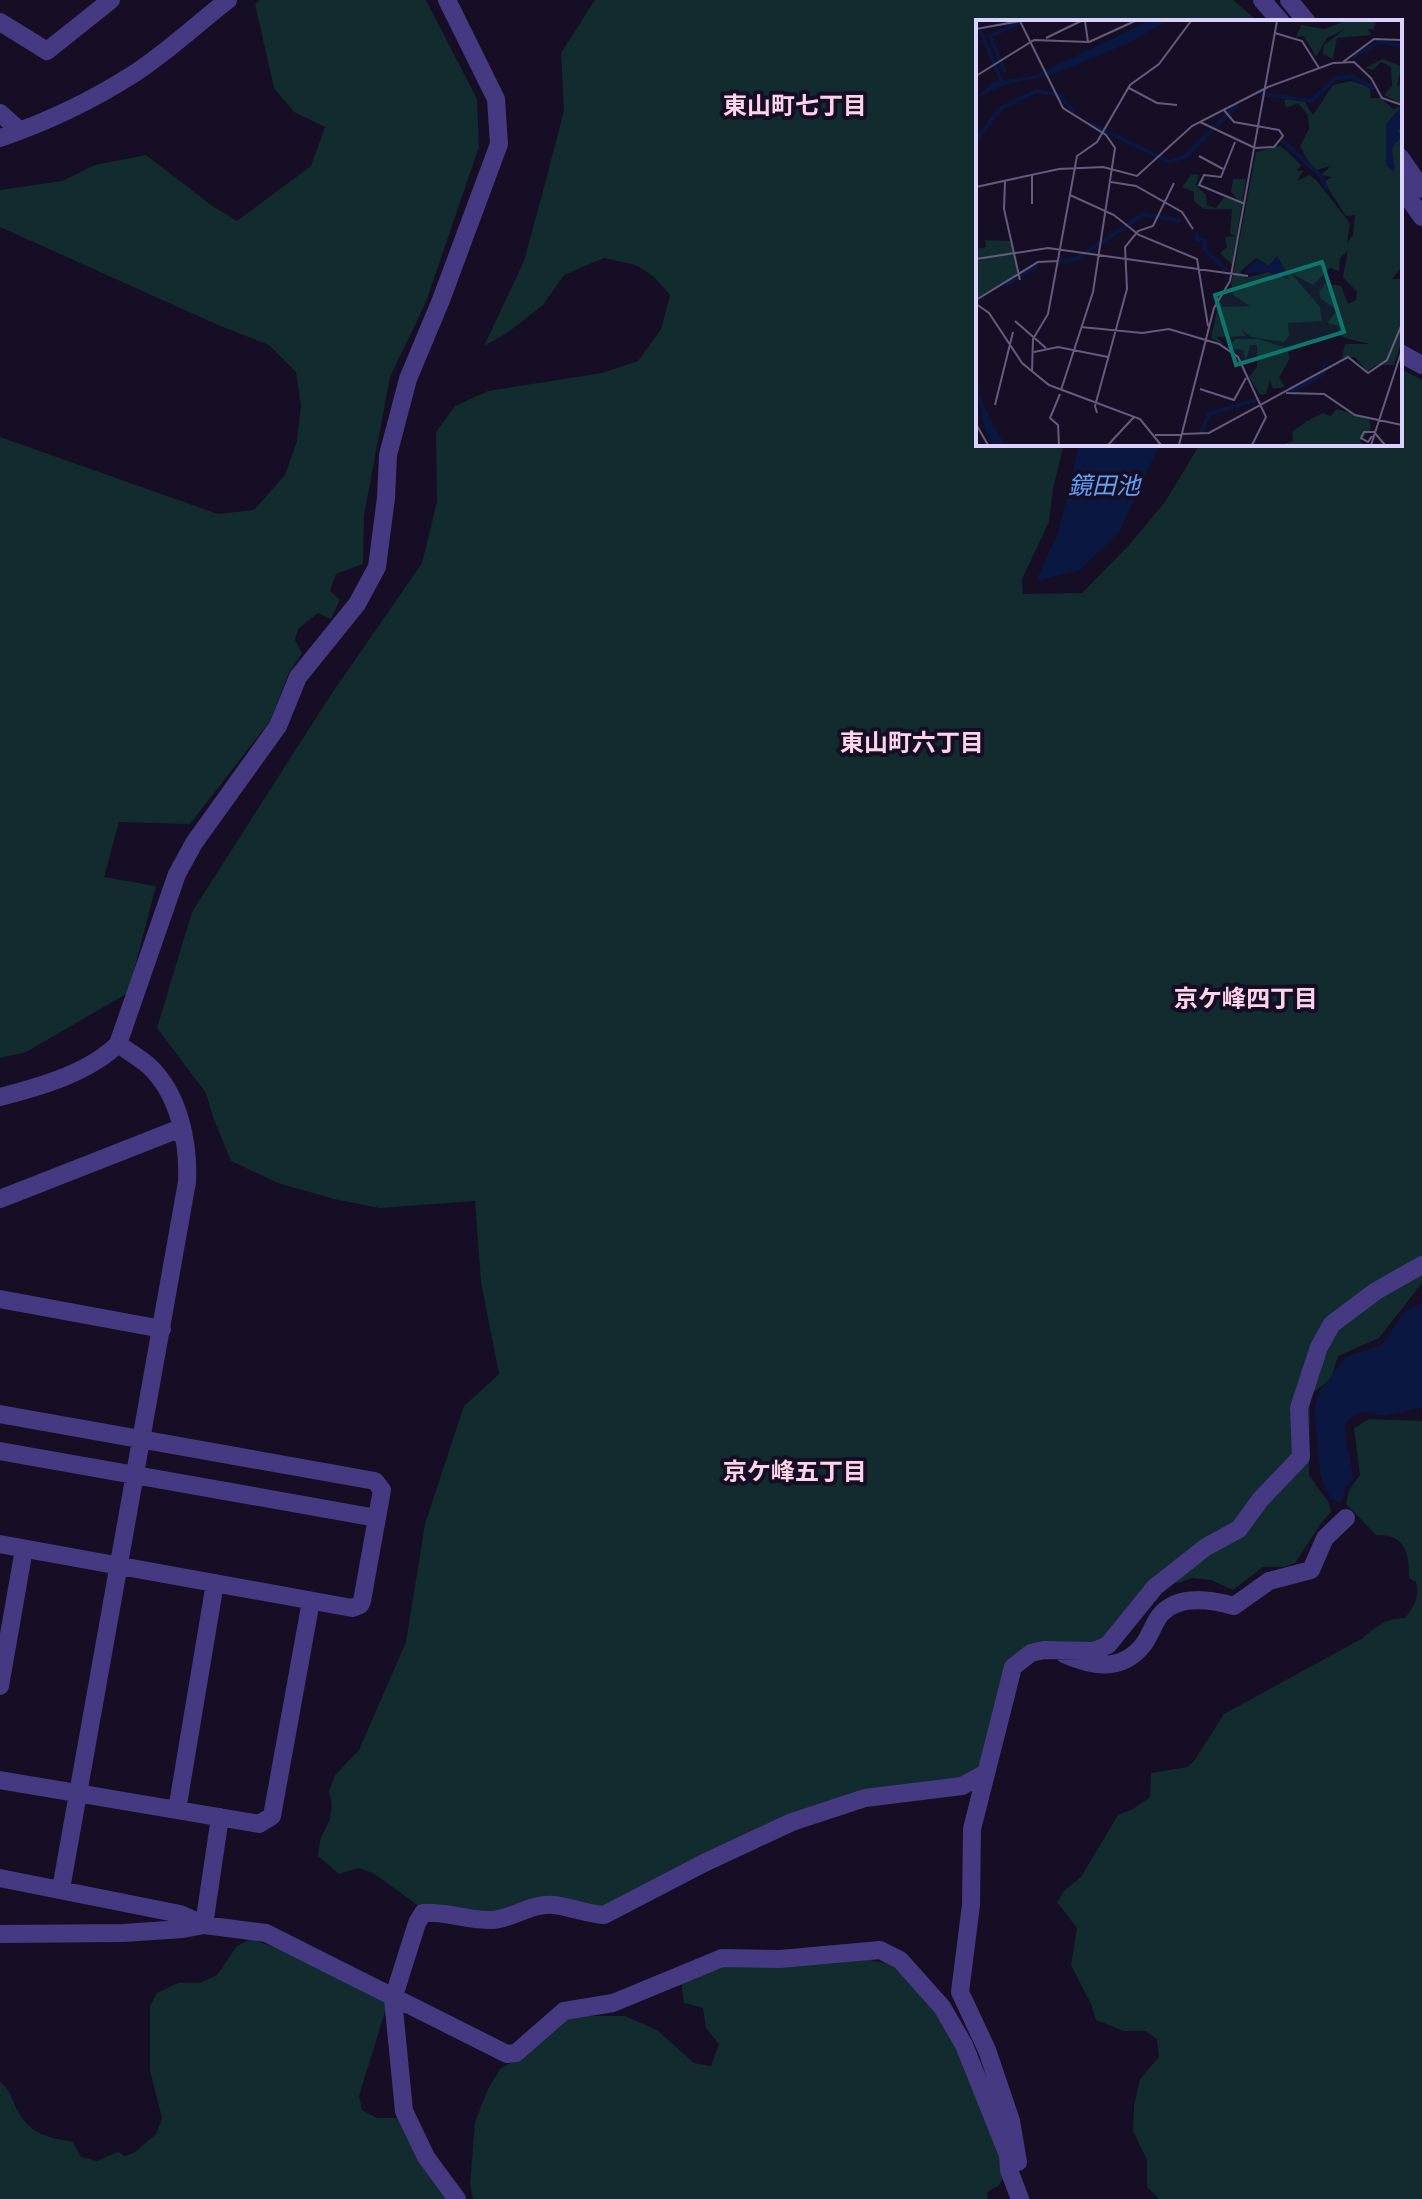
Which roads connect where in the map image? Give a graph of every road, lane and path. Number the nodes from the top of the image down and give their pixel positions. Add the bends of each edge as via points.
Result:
1 (111, 0) edge
2 (228, 0) edge
3 (447, 0) edge
4 (1262, 0) edge
5 (1289, 0) edge
6 (1279, 20) edge
7 (1305, 20) edge
8 (0, 22) edge
9 (0, 113) edge
10 (20, 131) junction
11 (0, 138) edge
12 (1402, 160) edge
13 (1402, 189) edge
14 (1422, 189) edge
15 (1422, 217) edge
16 (1402, 354) edge
17 (1422, 365) edge
18 (118, 1044) junction
19 (0, 1097) edge
20 (181, 1128) junction
21 (0, 1199) edge
22 (1422, 1265) edge
23 (0, 1299) edge
24 (162, 1329) junction
25 (0, 1414) edge
26 (143, 1440) junction
27 (0, 1451) edge
28 (135, 1476) junction
29 (377, 1518) junction
30 (1346, 1518) dead end
31 (0, 1544) edge
32 (24, 1549) junction
33 (119, 1565) junction
34 (215, 1583) junction
35 (311, 1601) junction
36 (1058, 1651) junction
37 (0, 1686) edge
38 (986, 1773) junction
39 (0, 1780) edge
40 (78, 1794) junction
41 (177, 1810) junction
42 (220, 1817) junction
43 (0, 1878) edge
44 (61, 1889) junction
45 (204, 1925) junction
46 (0, 1934) edge
47 (393, 1999) junction
48 (1012, 2177) junction
49 (457, 2199) edge
50 (1020, 2199) edge

1 - 8 street via 47,51
2 - 10 street via 110,89
3 - 18 street via 496,99 499,144 408,379 388,455 377,567 357,604 298,677 278,726 177,874
4 - 6 street
5 - 7 street
9 - 10 street
10 - 11 street
12 - 14 street
13 - 15 street
16 - 17 street
18 - 19 street via 96,1062
18 - 20 street via 158,1076 177,1109
20 - 21 street
20 - 24 street via 187,1182
22 - 36 street via 1332,1324 1299,1408 1301,1457 1239,1529 1155,1587 1108,1645 1094,1651
23 - 24 street
24 - 26 street
25 - 26 street
26 - 28 street
26 - 29 street via 375,1481 382,1490
27 - 28 street
28 - 29 street
28 - 33 street
29 - 35 street via 360,1605
30 - 36 street via 1325,1538 1311,1570 1269,1581 1234,1606 1214,1600 1183,1601 1163,1612 1142,1647 1126,1659 1089,1665
31 - 32 street
32 - 33 street
32 - 37 street
33 - 34 street
33 - 40 street
34 - 35 street
34 - 41 street
35 - 42 street via 272,1816 259,1824
36 - 38 street via 1031,1653 1013,1667
38 - 47 street via 962,1786 865,1798 792,1822 604,1915 554,1905 492,1920 423,1913
38 - 48 street via 972,1829 971,1905 960,1992 1011,2121 1019,2163
39 - 40 street
40 - 41 street
40 - 44 street
41 - 42 street
42 - 45 street
43 - 44 street
44 - 45 street via 180,1914
45 - 46 street via 123,1933
45 - 47 street via 266,1933
47 - 48 street via 507,2054 516,2053 564,2011 613,2003 722,1958 880,1950 900,1960 942,2007 964,2045
47 - 49 street via 404,2111 426,2157
48 - 50 street

